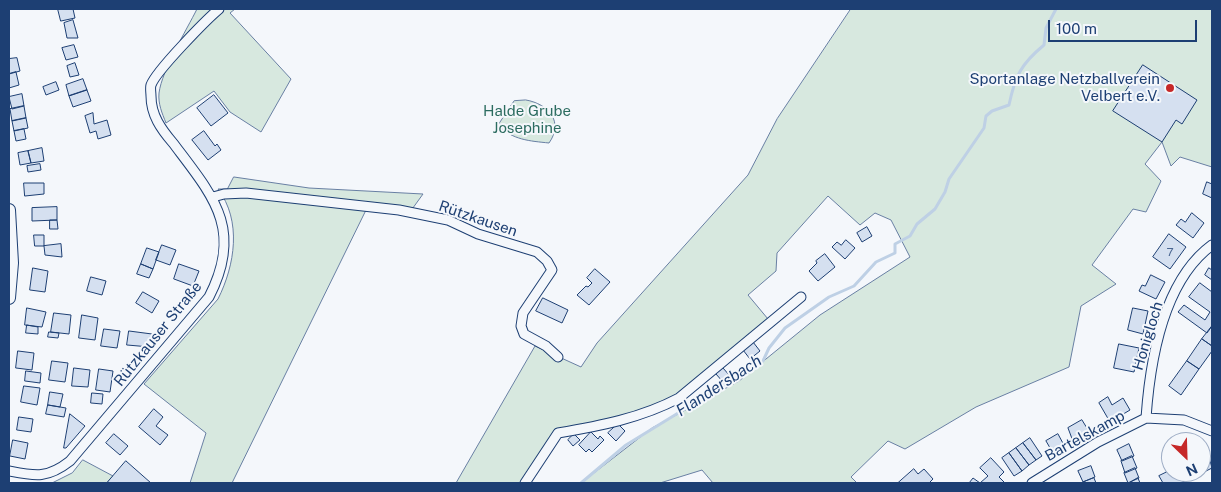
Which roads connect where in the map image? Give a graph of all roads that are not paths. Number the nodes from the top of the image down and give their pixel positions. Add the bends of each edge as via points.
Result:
1 (219, 9) edge
2 (213, 197) junction
3 (9, 210) edge
4 (1212, 245) edge
5 (801, 297) dead end
6 (9, 298) edge
7 (558, 357) dead end
8 (1146, 418) junction
9 (1212, 431) edge
10 (9, 471) edge
11 (525, 483) edge
12 (1032, 483) edge

1 - 2 street, Rützkauser Straße via 150,85 151,107 159,126
2 - 7 street, Rützkausen via 246,193 416,213 448,220 478,234 537,252 552,270 523,313 521,326 524,334
2 - 10 street, Rützkauser Straße via 220,216 224,254 220,276 210,297 70,460 57,471 38,476
3 - 6 street via 12,263
4 - 8 street, Honigloch via 1198,255 1165,317 1149,379
5 - 11 street via 679,398 635,416 558,433
8 - 9 street, Bartelskamp via 1184,420
8 - 12 street, Bartelskamp via 1098,442

